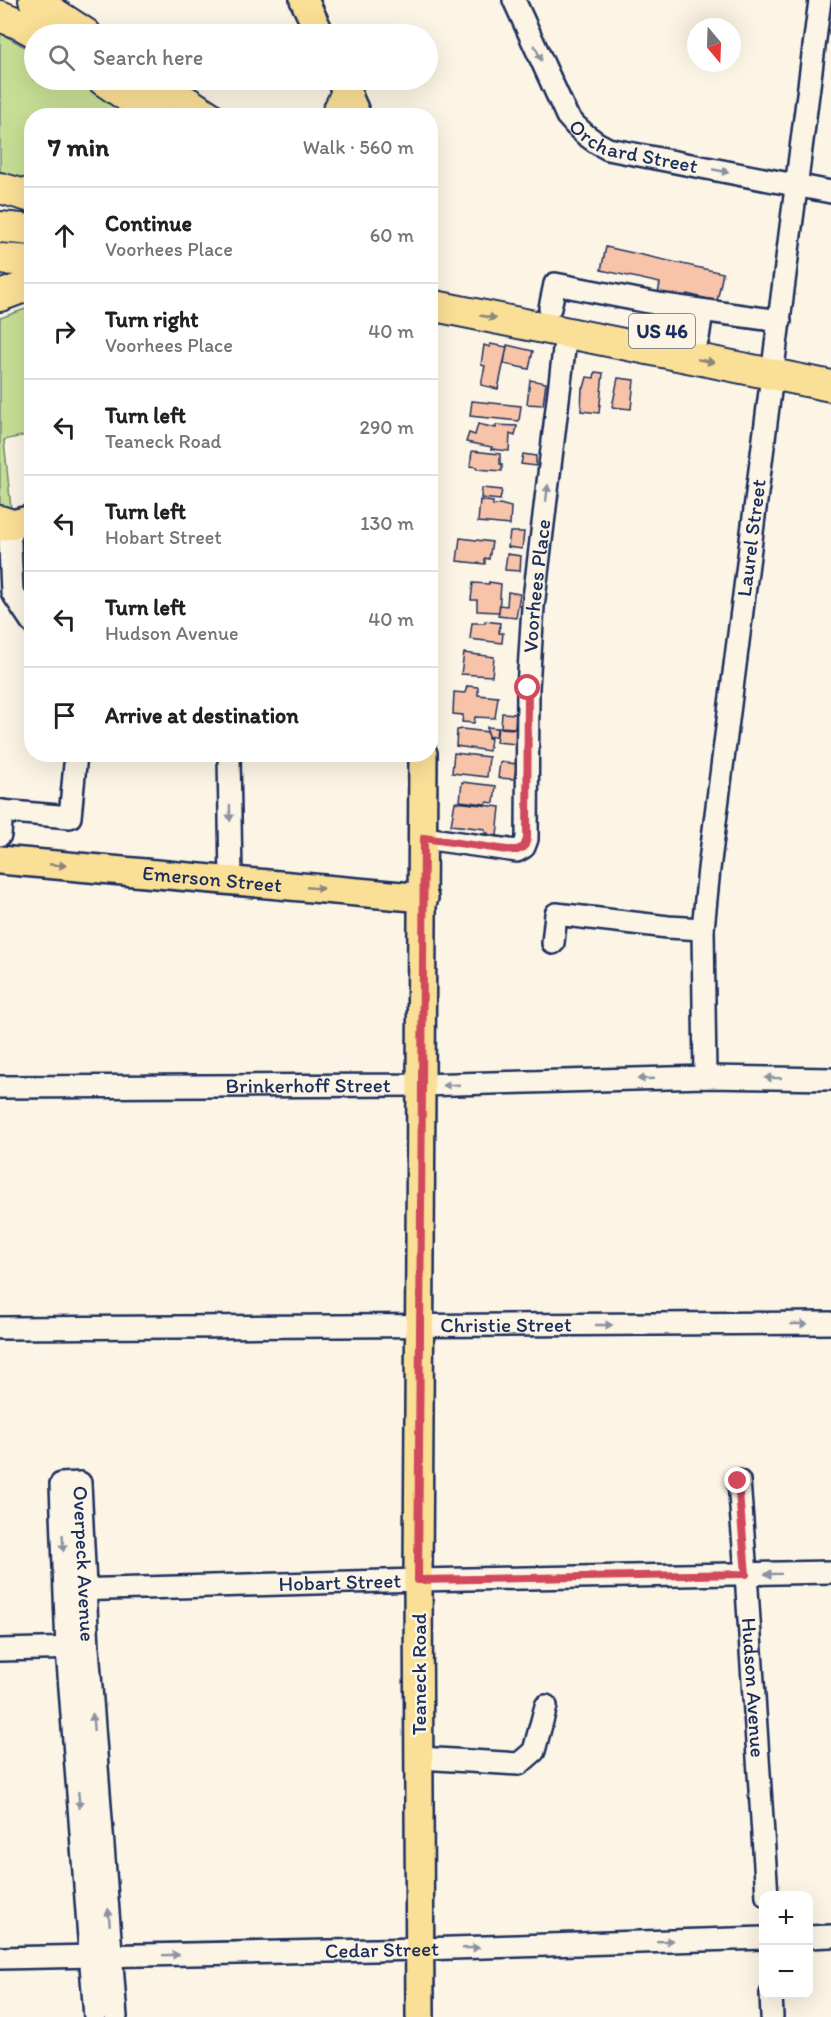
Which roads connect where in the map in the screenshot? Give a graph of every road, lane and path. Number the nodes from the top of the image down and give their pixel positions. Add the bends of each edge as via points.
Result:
1 (34, 0) edge
2 (304, 0) edge
3 (514, 0) edge
4 (820, 0) edge
5 (0, 16) edge
6 (71, 24) edge
7 (315, 24) edge
8 (24, 26) edge
9 (118, 90) edge
10 (169, 90) edge
11 (144, 108) edge
12 (197, 108) edge
13 (797, 186) junction
14 (0, 188) edge
15 (831, 192) edge
16 (24, 196) edge
17 (0, 227) edge
18 (24, 229) edge
19 (0, 259) edge
20 (24, 260) edge
21 (24, 287) edge
22 (438, 287) edge
23 (0, 296) edge
24 (438, 306) edge
25 (780, 321) junction
26 (700, 324) junction
27 (567, 333) junction
28 (774, 364) junction
29 (831, 365) edge
30 (831, 386) edge
31 (10, 523) edge
32 (6, 599) edge
33 (24, 615) edge
34 (75, 762) edge
35 (229, 762) edge
36 (423, 762) edge
37 (1, 811) edge
38 (0, 835) edge
39 (424, 838) junction
40 (0, 860) edge
41 (231, 880) junction
42 (424, 898) junction
43 (703, 929) junction
44 (553, 943) dead end
45 (705, 1077) junction
46 (831, 1079) edge
47 (421, 1085) junction
48 (0, 1087) edge
49 (831, 1323) edge
50 (419, 1326) junction
51 (0, 1328) edge
52 (738, 1481) dead end
53 (70, 1484) dead end
54 (831, 1572) edge
55 (746, 1574) junction
56 (418, 1580) junction
57 (76, 1590) junction
58 (77, 1648) junction
59 (0, 1650) edge
60 (546, 1706) dead end
61 (420, 1758) junction
62 (92, 1834) junction
63 (766, 1891) edge
64 (831, 1936) edge
65 (813, 1937) edge
66 (759, 1938) edge
67 (421, 1949) junction
68 (91, 1957) junction
69 (112, 1957) junction
70 (0, 1958) edge
71 (771, 1999) edge
72 (95, 2017) edge
73 (116, 2017) edge
74 (420, 2017) edge
75 (772, 2017) edge

1 - 6 highway
2 - 7 main road
3 -> 13 street, Orchard Street via 567,116 592,141 608,148
4 - 13 street, Laurel Street
5 - 8 highway
9 - 11 highway
10 - 12 highway
13 - 15 street, Orchard Street
13 - 25 street, Laurel Street
14 - 16 highway
17 - 18 highway
19 - 20 highway
21 - 23 highway
22 - 26 highway, US 46 via 550,308
24 -> 27 highway, US 46
25 - 26 street
25 - 28 street, Laurel Street
26 - 28 highway, US 46
27 -> 28 highway, US 46
39 -> 27 street, Voorhees Place via 517,850 524,847 527,839 533,608
28 - 29 highway, US 46
28 - 30 highway, US 46
28 - 43 street, Laurel Street
31 - 32 street
32 - 33 street
34 - 37 street via 70,817
35 -> 41 street
36 - 39 main road, Teaneck Road
37 - 38 street
39 - 42 main road, Teaneck Road
40 -> 41 main road, Emerson Street
41 -> 42 main road, Emerson Street
42 - 47 main road, Teaneck Road
43 - 44 street via 556,914
43 - 45 street, Laurel Street
46 -> 45 street, Brinkerhoff Street
45 -> 47 street, Brinkerhoff Street
47 - 48 street, Brinkerhoff Street
47 - 50 main road, Teaneck Road
50 -> 49 street, Christie Street
50 - 51 street, Christie Street
50 - 56 main road, Teaneck Road
52 - 55 street, Hudson Avenue
53 - 57 street, Overpeck Avenue
54 -> 55 street, Hobart Street
55 - 56 street, Hobart Street
55 - 63 street, Hudson Avenue
56 - 57 street, Hobart Street
56 - 61 main road, Teaneck Road
57 - 58 street, Overpeck Avenue
58 - 59 street
58 - 62 street, Overpeck Avenue
60 - 61 street via 534,1751 519,1764
61 - 67 main road, Teaneck Road
62 - 68 street, Overpeck Avenue
69 -> 62 street, Overpeck Avenue
64 - 65 street
67 -> 66 street, Cedar Street
69 -> 67 street, Cedar Street
67 - 74 main road, Teaneck Road
68 - 69 street, Cedar Street
68 - 70 street, Cedar Street
68 - 72 street, Overpeck Avenue
69 - 73 street, Overpeck Avenue
71 - 75 street

